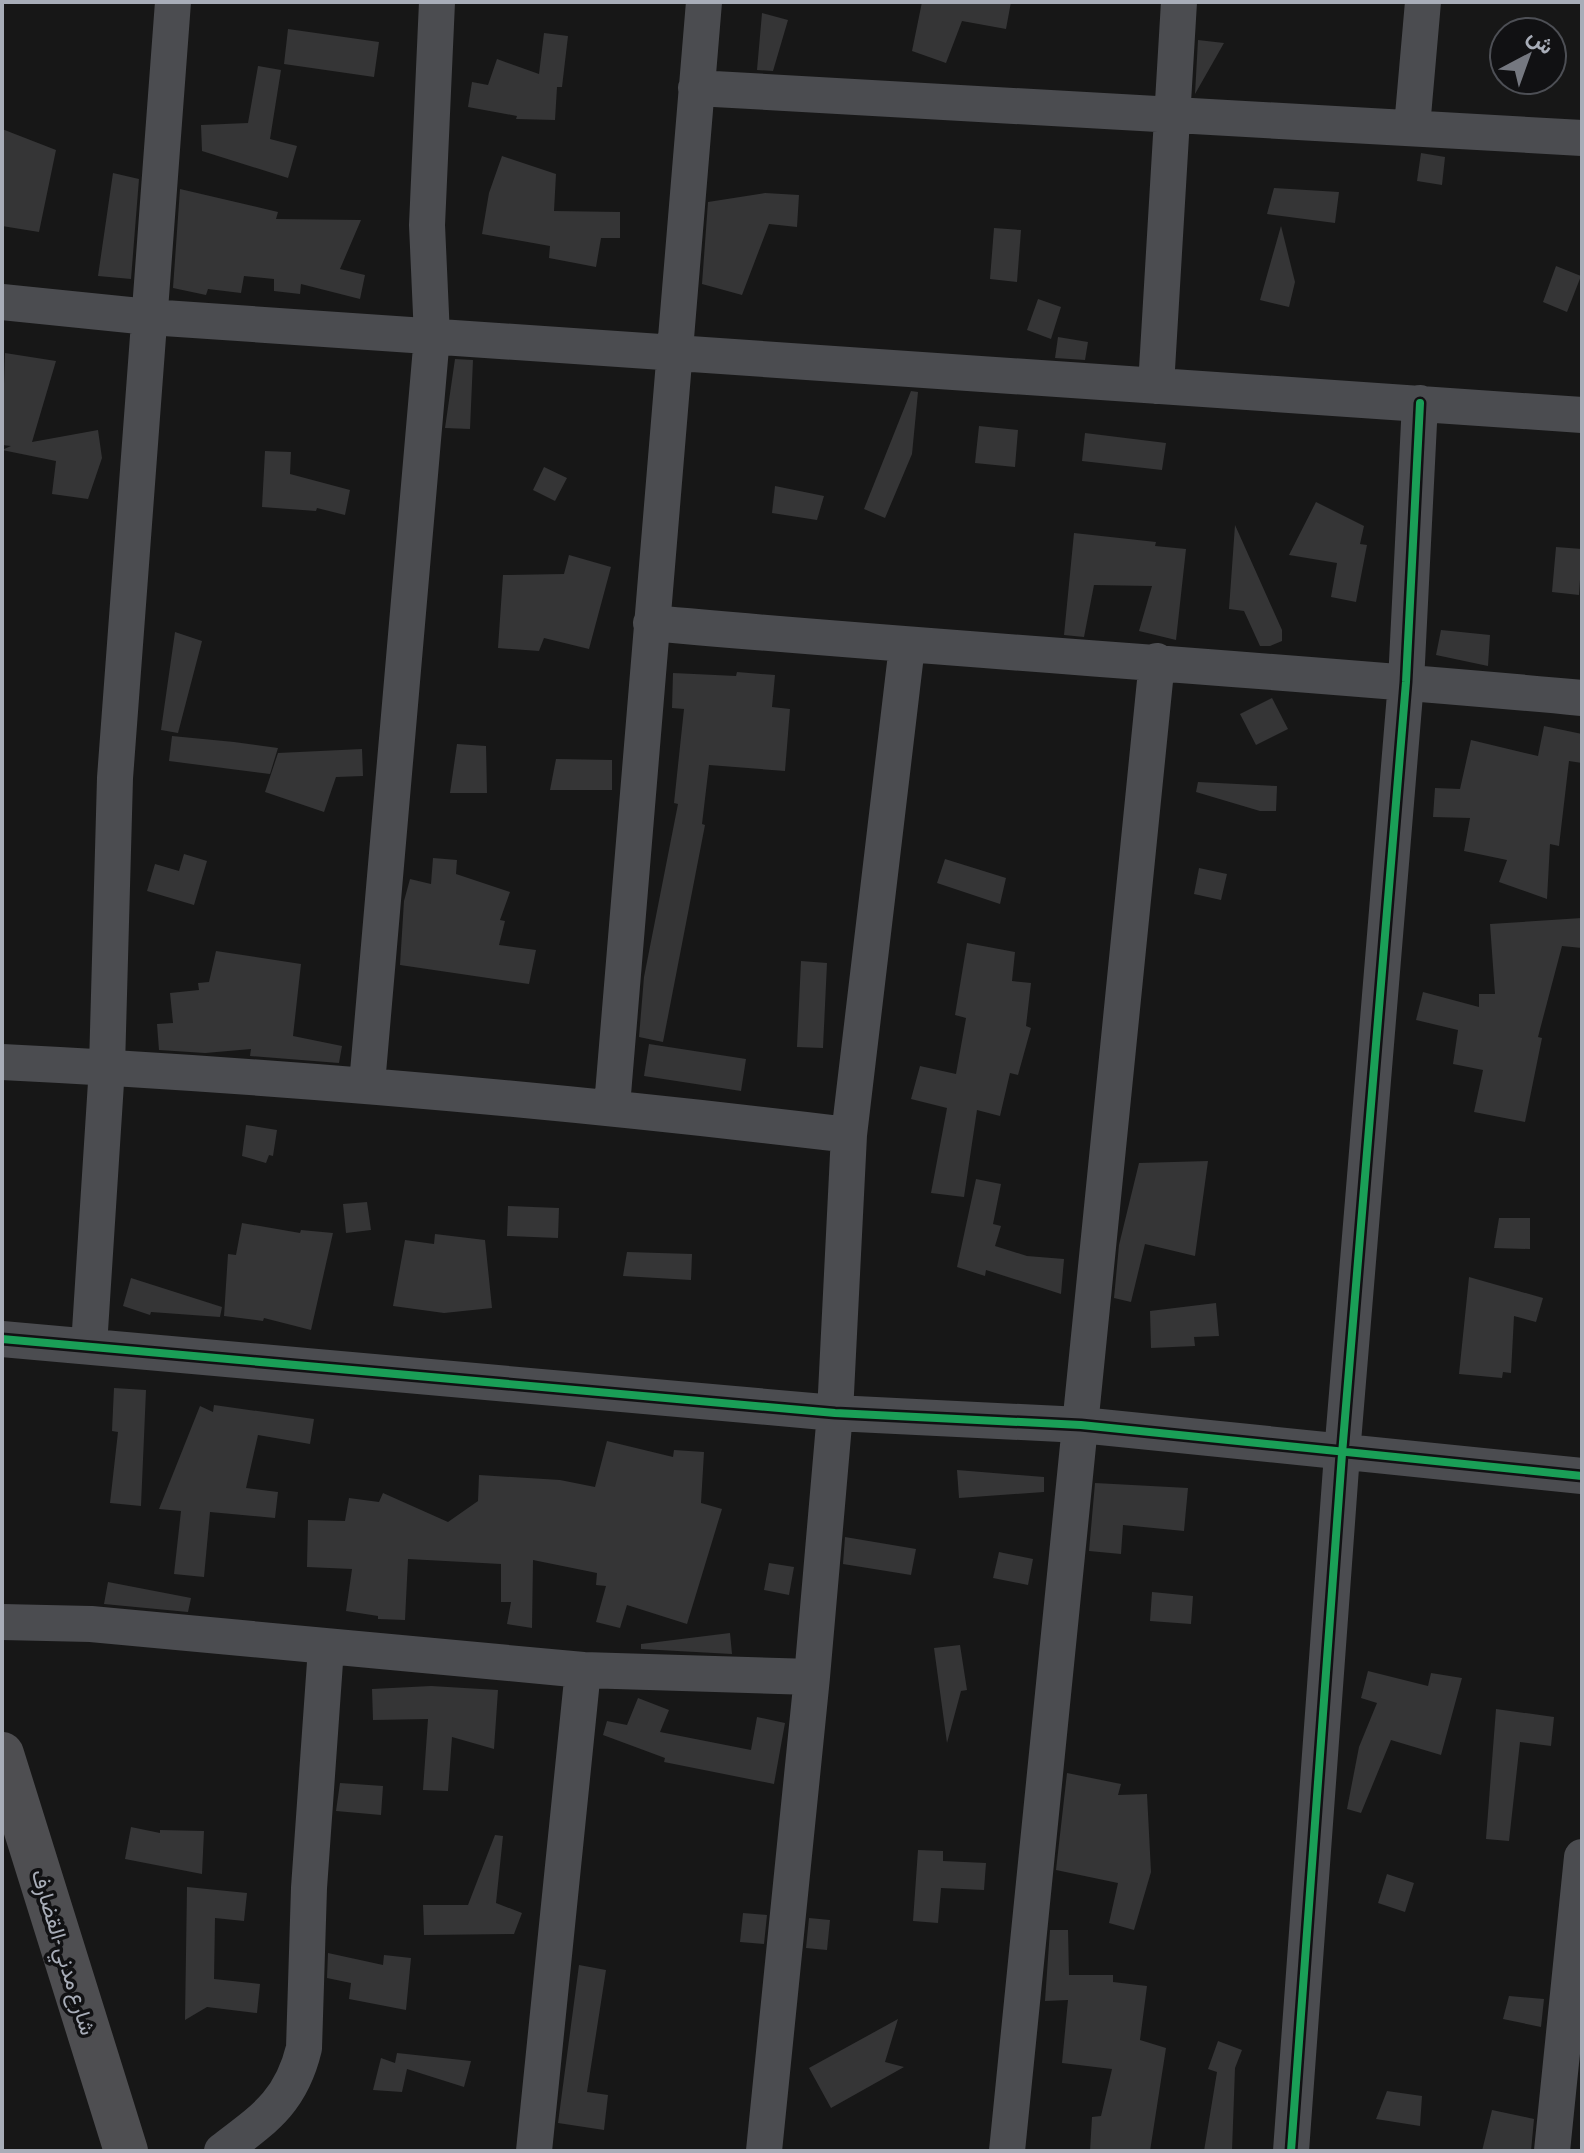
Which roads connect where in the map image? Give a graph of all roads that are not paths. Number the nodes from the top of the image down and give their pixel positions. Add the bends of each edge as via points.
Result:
1 (173, 2) edge
2 (437, 2) edge
3 (704, 2) edge
4 (1179, 2) edge
5 (1423, 2) edge
6 (696, 88) junction
7 (1172, 113) junction
8 (1412, 127) junction
9 (1582, 138) edge
10 (2, 302) edge
11 (149, 317) junction
12 (432, 336) junction
13 (672, 353) junction
14 (1156, 386) junction
15 (1420, 403) junction
16 (1582, 415) edge
17 (651, 623) junction
18 (907, 646) junction
19 (1157, 661) junction
20 (1406, 682) junction
21 (1582, 698) edge
22 (2, 1062) edge
23 (107, 1067) junction
24 (367, 1084) junction
25 (612, 1106) junction
26 (849, 1135) junction
27 (2, 1339) edge
28 (89, 1346) junction
29 (835, 1413) junction
30 (1081, 1425) junction
31 (1342, 1454) junction
32 (1582, 1476) edge
33 (2, 1622) edge
34 (326, 1648) junction
35 (583, 1670) junction
36 (812, 1677) junction
37 (2, 1754) edge
38 (1582, 1857) edge
39 (126, 2151) edge
40 (222, 2151) edge
41 (534, 2151) edge
42 (764, 2151) edge
43 (1007, 2151) edge
44 (1291, 2151) edge
45 (1552, 2151) edge

1 - 11 street
2 - 12 street via 427,225
3 - 6 street
4 - 7 street
5 - 8 street
6 - 7 street
6 - 13 street
7 - 8 street
7 - 14 street
8 - 9 street
10 - 11 street
11 - 12 street
11 - 23 street via 115,778
12 - 13 street
12 - 24 street
13 - 14 street
13 - 17 street
14 - 15 street
15 - 16 street
15 - 20 street
17 - 18 street
17 - 25 street
18 - 19 street
18 - 26 street
19 - 20 street
19 - 30 street
20 - 21 street
20 - 31 street
22 - 23 street
23 - 24 street
23 - 28 street
24 - 25 street
25 - 26 street
26 - 29 street
27 - 28 street
28 - 29 street
29 - 30 street
29 - 36 street
30 - 31 street
30 - 43 street
31 - 32 street
31 - 44 street
33 - 34 street via 91,1624
34 - 35 street
34 - 40 street via 300,2068 281,2103
35 - 36 street
35 - 41 street
36 - 42 street
37 - 39 highway, شارع مدني -القضارف
38 - 45 street

